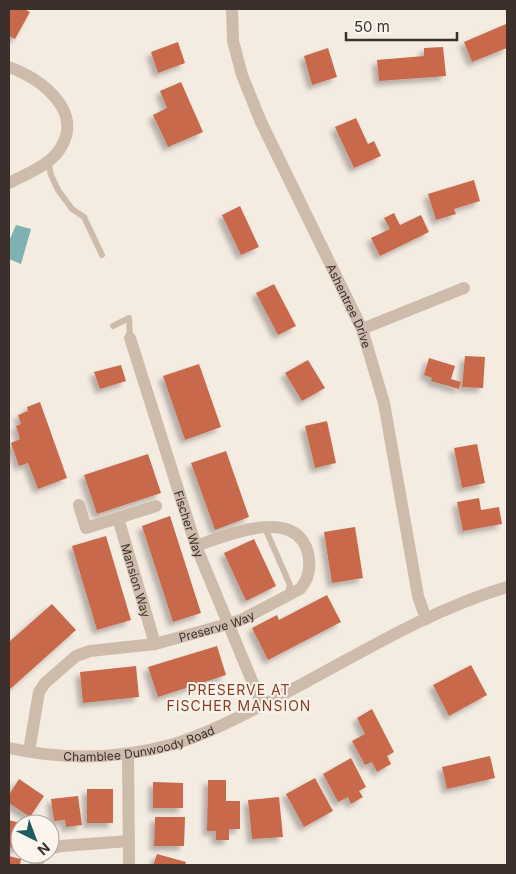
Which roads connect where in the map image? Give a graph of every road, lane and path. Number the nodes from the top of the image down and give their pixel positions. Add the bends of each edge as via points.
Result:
1 (232, 9) edge
2 (9, 67) edge
3 (48, 161) junction
4 (9, 183) edge
5 (102, 255) dead end
6 (464, 288) dead end
7 (113, 326) dead end
8 (362, 329) junction
9 (130, 338) joint
10 (79, 505) dead end
11 (156, 506) dead end
12 (118, 518) junction
13 (266, 528) junction
14 (196, 546) junction
15 (507, 587) edge
16 (286, 596) junction
17 (426, 619) junction
18 (228, 624) junction
19 (155, 644) junction
20 (262, 705) junction
21 (9, 748) edge
22 (29, 751) junction
23 (128, 754) junction
24 (129, 841) junction
25 (60, 846) edge
26 (130, 865) edge

1 - 8 street, Ashentree Drive via 240,67 261,122
2 - 3 street via 35,80 62,103 66,136 60,150
3 - 4 street
3 - 5 lane via 58,190 72,209 84,217
6 - 8 street
7 - 9 lane via 129,318
8 - 17 street, Ashentree Drive via 384,403 418,596
9 - 14 street, Fischer Way
10 - 12 street via 86,528
11 - 12 street
12 - 19 street, Mansion Way
13 - 14 street, Preserve Way
13 - 16 lane via 290,586
13 - 16 street, Preserve Way via 284,527 293,531 307,550 310,569 305,583
14 - 18 street, Fischer Way
15 - 17 street, Chamblee Dunwoody Road
16 - 18 street, Preserve Way
17 - 20 street, Chamblee Dunwoody Road
18 - 19 street, Preserve Way
18 - 20 street, Fischer Way
19 - 22 street, Preserve Way via 90,651 76,656 39,692
20 - 23 street, Chamblee Dunwoody Road via 188,739
21 - 22 street, Chamblee Dunwoody Road
22 - 23 street, Chamblee Dunwoody Road via 55,755
23 - 24 street
24 - 25 street
24 - 26 street

